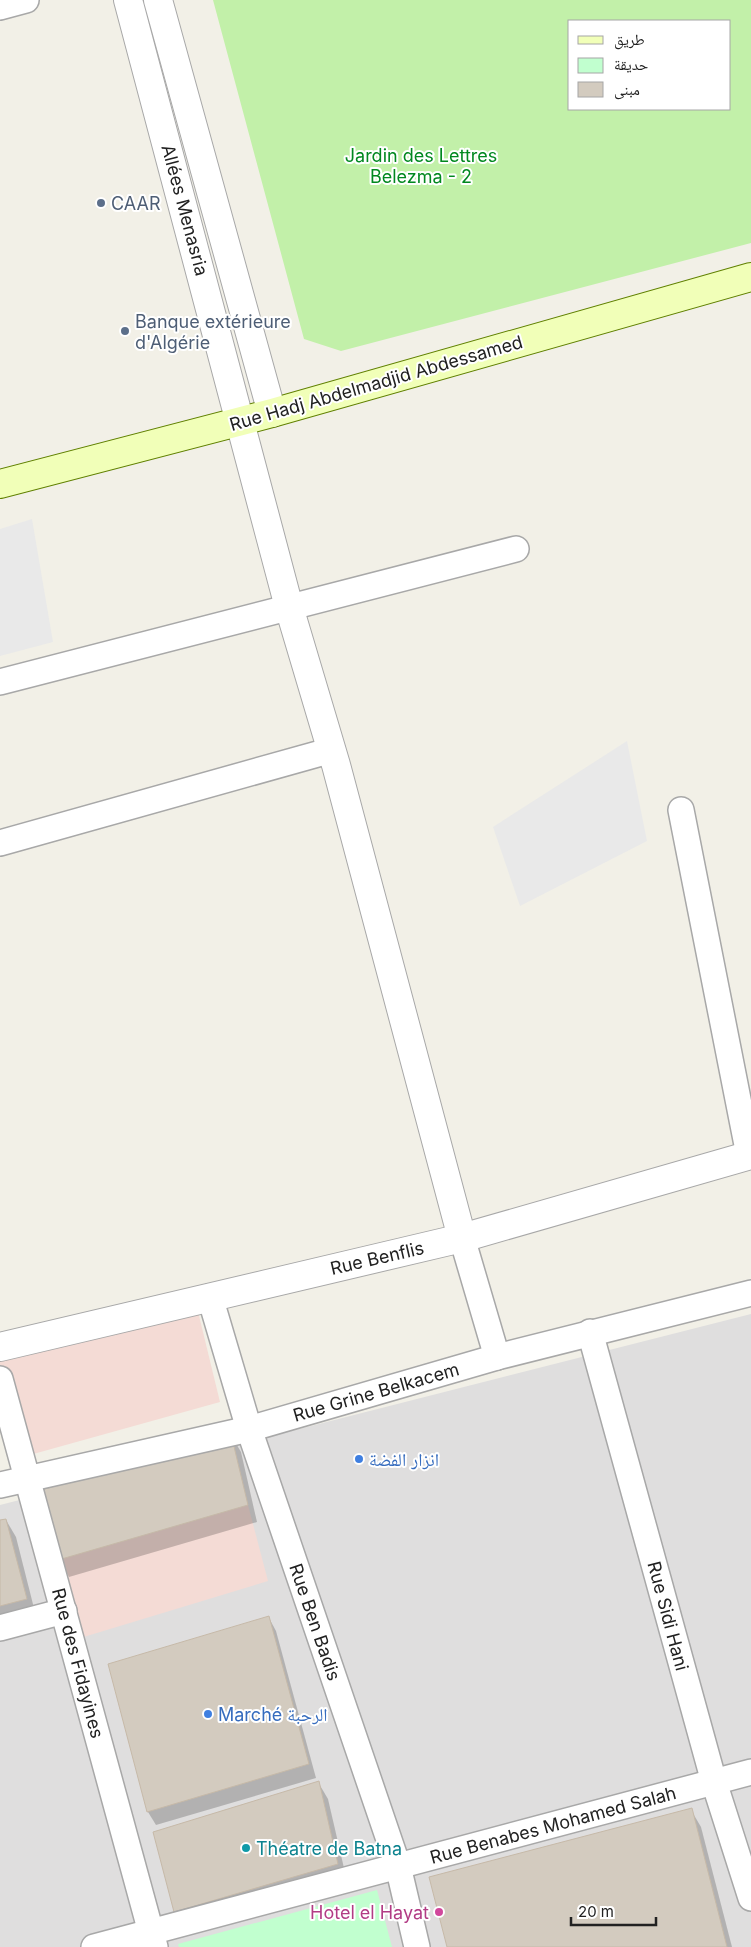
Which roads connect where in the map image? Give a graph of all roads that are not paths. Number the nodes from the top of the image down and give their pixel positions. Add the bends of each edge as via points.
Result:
1 (26, 0) edge
2 (128, 0) edge
3 (158, 0) edge
4 (0, 7) edge
5 (751, 277) edge
6 (272, 412) junction
7 (241, 420) junction
8 (0, 484) edge
9 (516, 549) dead end
10 (290, 607) junction
11 (0, 682) edge
12 (334, 757) junction
13 (681, 810) dead end
14 (0, 843) edge
15 (750, 1155) edge
16 (462, 1238) junction
17 (751, 1293) edge
18 (210, 1297) junction
19 (590, 1332) junction
20 (0, 1347) edge
21 (497, 1357) junction
22 (0, 1379) edge
23 (249, 1429) junction
24 (28, 1477) junction
25 (0, 1485) edge
26 (64, 1611) junction
27 (0, 1628) edge
28 (751, 1772) edge
29 (714, 1782) junction
30 (398, 1866) junction
31 (751, 1898) edge
32 (153, 1940) edge
33 (94, 1947) edge
34 (417, 1947) edge

1 - 4 street
2 - 7 street, Allées Menasria
3 - 6 street
5 - 6 main road, Rue Hadj Abdelmadjid Abdessamed
6 - 7 main road, Rue Hadj Abdelmadjid Abdessamed
7 - 8 main road, Rue Hadj Abdelmadjid Abdessamed
7 - 10 street, Allées Menasria
9 - 10 street
10 - 11 street
10 - 12 street, Allées Menasria
12 - 14 street
12 - 16 street, Allées Menasria
13 - 15 street
15 - 16 street, Rue Benflis
16 - 18 street, Rue Benflis
16 - 21 street
17 - 19 street, Rue Grine Belkacem
18 - 20 street, Rue Benflis
18 - 23 street, Rue Ben Badis
19 - 21 street, Rue Grine Belkacem
19 - 29 street, Rue Sidi Hani
21 - 23 street, Rue Grine Belkacem
22 - 24 street, Rue des Fidayines
23 - 24 street, Rue Grine Belkacem
23 - 30 street, Rue Ben Badis
24 - 25 street, Rue Grine Belkacem
24 - 26 street, Rue des Fidayines
26 - 27 street
26 - 32 street, Rue des Fidayines
28 - 29 street, Rue Benabes Mohamed Salah
29 - 30 street, Rue Benabes Mohamed Salah
29 - 31 street, Rue Sidi Hani
30 - 32 street, Rue Benabes Mohamed Salah
30 - 34 street, Rue Ben Badis
32 - 33 street, Rue Benabes Mohamed Salah

